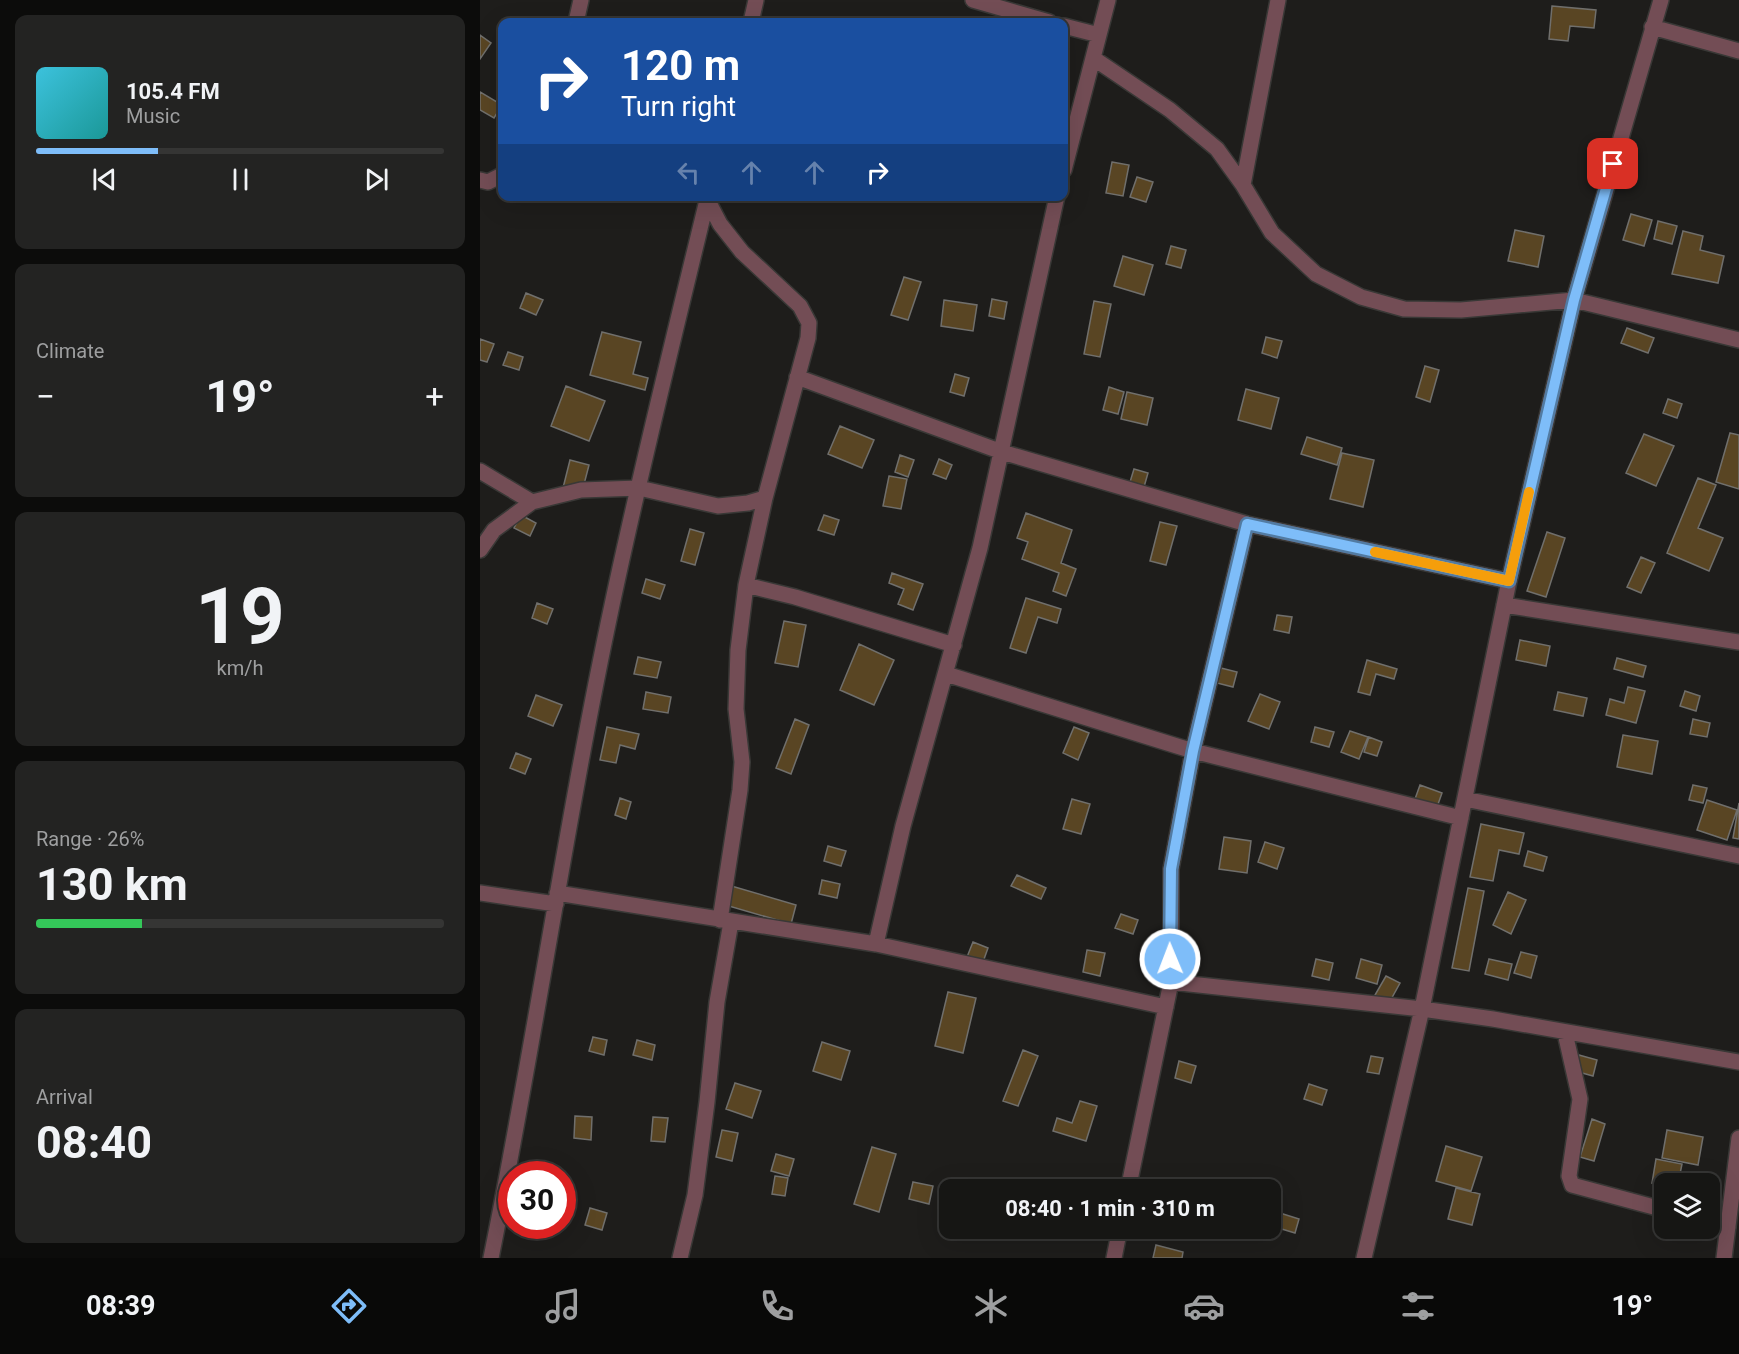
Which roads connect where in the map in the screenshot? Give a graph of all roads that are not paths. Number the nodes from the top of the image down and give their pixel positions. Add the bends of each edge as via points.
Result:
1 (581, 0) edge
2 (756, 0) edge
3 (973, 0) edge
4 (1108, 0) edge
5 (1278, 0) edge
6 (1661, 0) edge
7 (577, 18) edge
8 (752, 18) edge
9 (1035, 18) edge
10 (1068, 27) edge
11 (1652, 27) junction
12 (1100, 35) junction
13 (1739, 51) edge
14 (1093, 58) junction
15 (1068, 155) edge
16 (498, 177) edge
17 (480, 180) edge
18 (1244, 185) junction
19 (707, 201) edge
20 (709, 201) edge
21 (1056, 201) edge
22 (1574, 300) junction
23 (1739, 340) edge
24 (798, 377) junction
25 (1002, 452) junction
26 (480, 471) edge
27 (639, 488) junction
28 (765, 498) junction
29 (532, 502) junction
30 (1247, 524) junction
31 (480, 550) edge
32 (1509, 581) junction
33 (746, 585) junction
34 (1504, 605) junction
35 (1739, 642) edge
36 (954, 645) junction
37 (946, 674) junction
38 (1193, 751) junction
39 (1465, 799) junction
40 (1461, 818) junction
41 (1739, 856) edge
42 (480, 893) edge
43 (556, 899) junction
44 (725, 921) junction
45 (876, 944) junction
46 (1171, 982) junction
47 (1166, 1008) junction
48 (1422, 1009) junction
49 (1565, 1033) junction
50 (1739, 1062) edge
51 (1739, 1138) edge
52 (1130, 1179) edge
53 (1654, 1207) edge
54 (1720, 1225) edge
55 (1728, 1227) junction
56 (1118, 1239) edge
57 (491, 1258) edge
58 (680, 1258) edge
59 (1114, 1258) edge
60 (1364, 1258) edge
61 (1724, 1258) edge

1 - 7 street
2 - 8 street
3 - 9 street
4 - 12 street
5 - 18 street
6 - 11 street
10 - 12 street
11 - 13 street
11 - 22 street
12 - 14 street
14 - 15 street
14 - 18 street via 1170,110 1216,149
16 - 17 street via 488,182
18 - 22 street via 1272,233 1316,274 1361,297 1404,309 1461,310
19 - 27 street
20 - 24 street via 720,224 742,252 800,306 809,323
21 - 25 street
22 - 23 street
22 - 32 street
24 - 25 street
24 - 28 street
25 - 30 street
25 - 36 street
26 - 29 street
27 - 28 street via 718,506
27 - 29 street via 581,490
27 - 43 street via 612,606
28 - 33 street
29 - 31 street via 494,530
30 - 32 street
30 - 38 street
32 - 34 street
33 - 36 street
33 - 44 street via 736,709 742,762
34 - 35 street
34 - 39 street
36 - 37 street
37 - 38 street
37 - 45 street via 903,826
38 - 40 street
38 - 46 street via 1171,869
39 - 40 street
39 - 41 street
40 - 48 street
42 - 43 street
43 - 44 street
43 - 57 street
44 - 45 street
44 - 58 street via 707,1102 694,1195
45 - 47 street
46 - 47 street
46 - 48 street
47 - 52 street
48 - 49 street
48 - 60 street
49 - 50 street
49 - 53 street via 1580,1099 1569,1176 1572,1185
51 - 55 street
54 - 55 street
55 - 61 street
56 - 59 street

